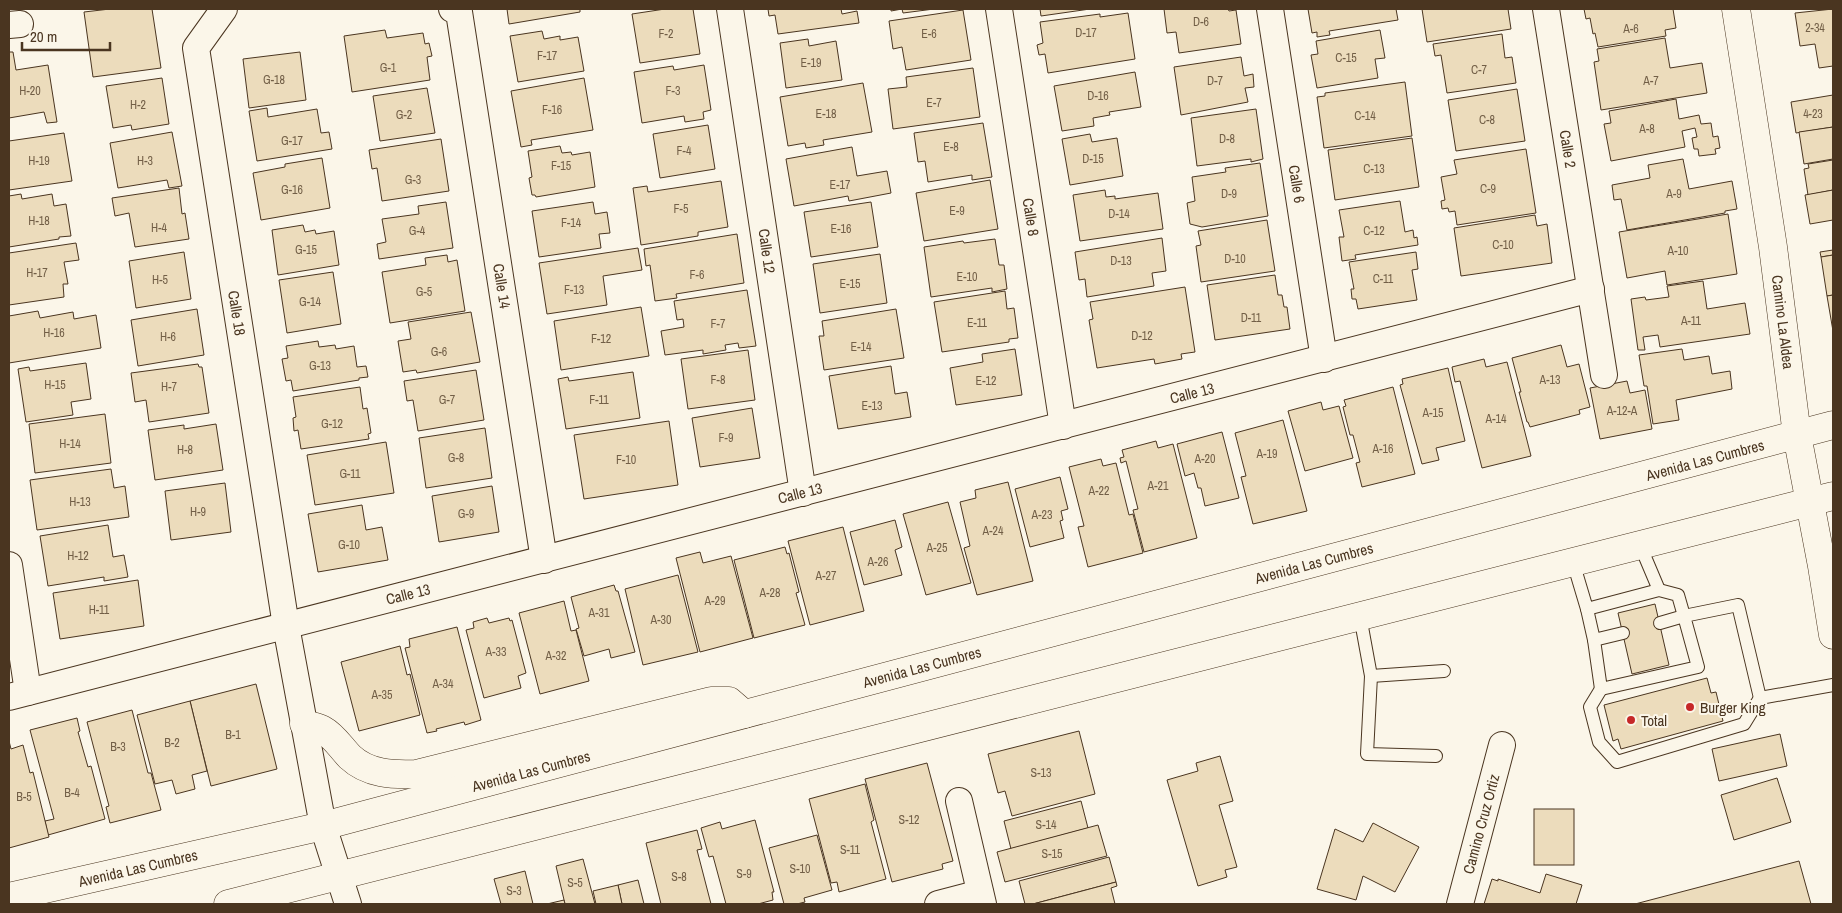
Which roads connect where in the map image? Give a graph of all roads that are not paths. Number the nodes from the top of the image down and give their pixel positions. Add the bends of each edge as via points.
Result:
1 (224, 9) edge
2 (730, 9) edge
3 (999, 9) edge
4 (1270, 9) edge
5 (1546, 9) edge
6 (1736, 9) edge
7 (456, 11) edge
8 (1591, 289) junction
9 (1324, 359) junction
10 (1604, 375) dead end
11 (1833, 425) edge
12 (1063, 426) junction
13 (1797, 435) junction
14 (803, 492) junction
15 (1822, 498) edge
16 (1640, 545) junction
17 (544, 560) junction
18 (1573, 562) junction
19 (9, 565) edge
20 (1659, 590) junction
21 (1587, 609) junction
22 (1360, 616) junction
23 (1684, 616) junction
24 (1660, 623) dead end
25 (286, 626) junction
26 (1623, 633) dead end
27 (1833, 635) edge
28 (1594, 640) junction
29 (1444, 671) dead end
30 (1371, 676) junction
31 (1833, 684) edge
32 (1602, 689) junction
33 (18, 694) edge
34 (1760, 698) junction
35 (744, 714) junction
36 (304, 724) junction
37 (1502, 744) dead end
38 (1436, 756) dead end
39 (959, 801) dead end
40 (323, 826) junction
41 (339, 876) junction
42 (9, 897) edge
43 (982, 899) edge
44 (228, 904) edge
45 (348, 904) edge
46 (938, 904) edge
47 (1460, 904) edge

1 - 25 street, Calle 18 via 196,48
2 - 14 street, Calle 12
3 - 12 street, Calle 8
4 - 9 street, Calle 6
5 - 8 street, Calle 2
6 - 13 main road, Camino La Aldea via 1773,248
7 - 17 street, Calle 14
8 - 9 street, Calle 13
8 - 10 street, Calle 2
9 - 12 street, Calle 13
11 - 13 main road, Avenida Las Cumbres
12 - 14 street, Calle 13
13 - 15 main road, Camino La Aldea
13 - 35 main road, Avenida Las Cumbres
14 - 17 street, Calle 13
15 - 16 main road
15 - 27 main road, Camino La Aldea
16 - 18 main road
16 - 20 lane
17 - 25 street, Calle 13
18 - 21 lane
18 - 22 main road
19 - 33 street
20 - 21 lane
20 - 23 lane via 1678,595
21 - 28 lane
22 - 30 lane
22 - 41 main road
23 - 24 lane
23 - 32 lane via 1698,666
23 - 34 lane via 1738,605
25 - 33 street, Calle 13
25 - 36 street, Calle 18
26 - 28 lane
28 - 32 lane
29 - 30 lane
30 - 38 lane via 1367,754
31 - 34 lane
32 - 34 lane via 1590,707 1599,742 1618,762 1744,724
35 - 36 main road via 729,701 711,701 416,774 395,775 367,769 322,729
35 - 40 main road, Avenida Las Cumbres
36 - 40 street, Calle 18
37 - 47 street, Camino Cruz Ortiz
39 - 43 street
40 - 41 street, Calle 18
40 - 42 main road, Avenida Las Cumbres
41 - 44 main road
41 - 45 street, Calle 18
43 - 46 street

